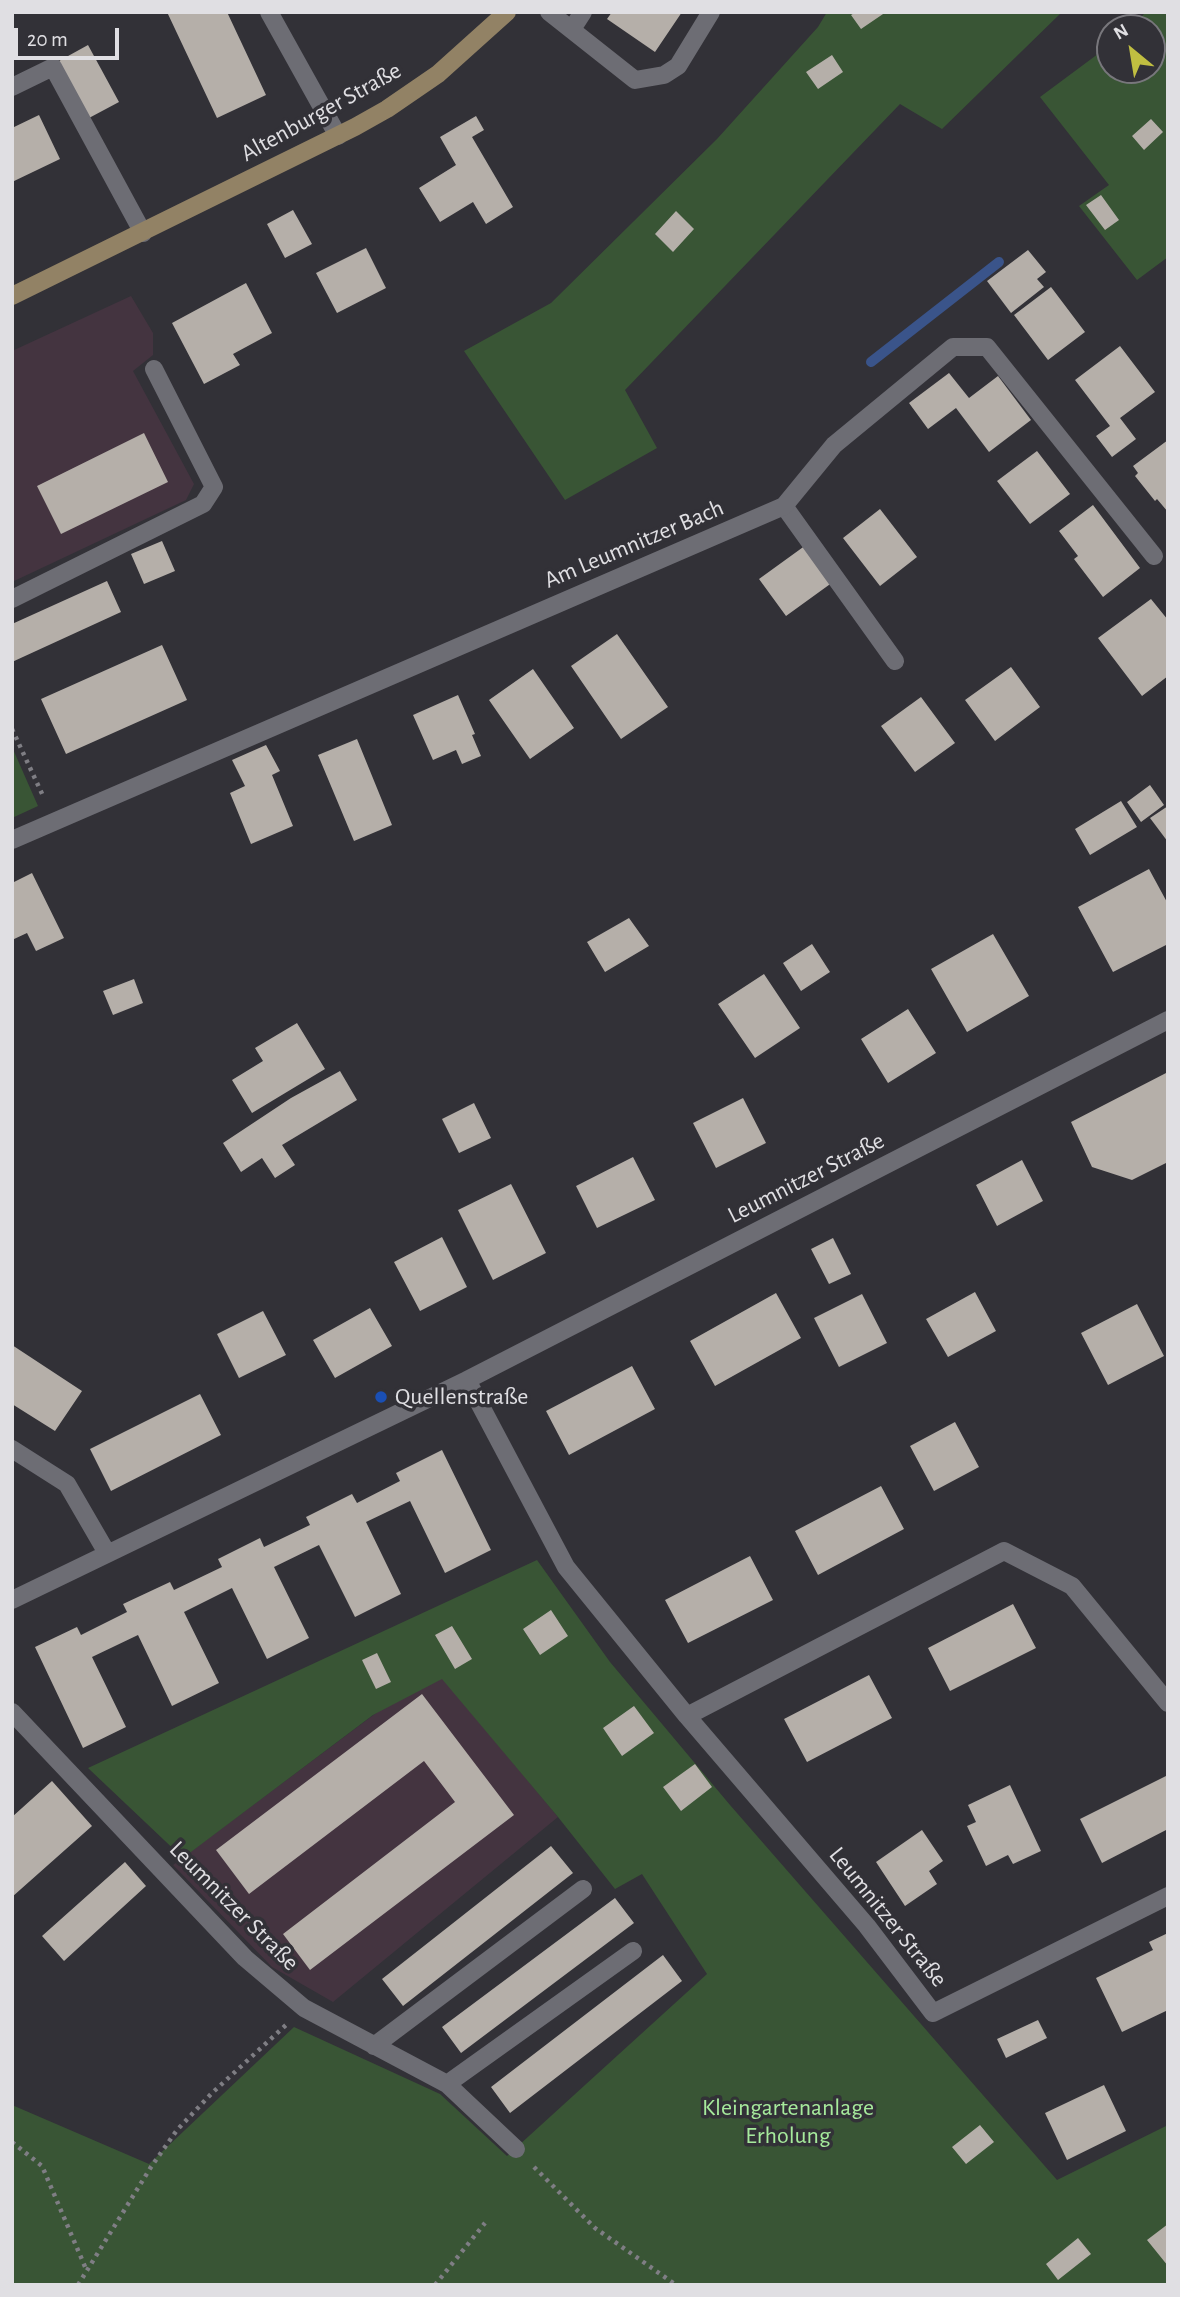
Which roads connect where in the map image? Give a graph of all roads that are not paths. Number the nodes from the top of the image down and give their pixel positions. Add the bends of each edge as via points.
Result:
1 (269, 12) edge
2 (507, 12) edge
3 (549, 12) edge
4 (583, 12) edge
5 (712, 12) edge
6 (572, 29) junction
7 (12, 87) edge
8 (338, 136) junction
9 (143, 233) junction
10 (12, 296) edge
11 (154, 369) dead end
12 (785, 506) junction
13 (1154, 556) dead end
14 (12, 598) edge
15 (895, 661) dead end
16 (12, 840) edge
17 (1168, 1020) edge
18 (467, 1380) junction
19 (12, 1449) edge
20 (107, 1553) junction
21 (12, 1600) edge
22 (1168, 1703) edge
23 (12, 1712) edge
24 (687, 1716) junction
25 (583, 1889) dead end
26 (1168, 1896) edge
27 (633, 1951) dead end
28 (374, 2046) junction
29 (447, 2084) junction
30 (516, 2149) road end

1 - 8 street
2 - 8 main road, Altenburger Straße via 438,74
3 - 6 street
4 - 6 street
5 - 6 street via 678,66 664,75 635,80
7 - 9 street via 53,66
8 - 9 main road, Altenburger Straße
9 - 10 main road, Altenburger Straße
11 - 14 street via 214,486 203,504
12 - 13 street, Am Leumnitzer Bach via 834,445 953,347 987,347
12 - 15 street
12 - 16 street, Am Leumnitzer Bach
17 - 18 street, Leumnitzer Straße
18 - 20 street, Leumnitzer Straße
18 - 24 street, Leumnitzer Straße via 566,1567
19 - 20 street via 67,1484
20 - 21 street
22 - 24 street via 1072,1586 1004,1551
23 - 28 street, Leumnitzer Straße via 245,1958 304,2008
24 - 26 street, Leumnitzer Straße via 867,1926 933,2013
25 - 28 street
27 - 29 street
28 - 29 street, Leumnitzer Straße
29 - 30 street, Leumnitzer Straße

